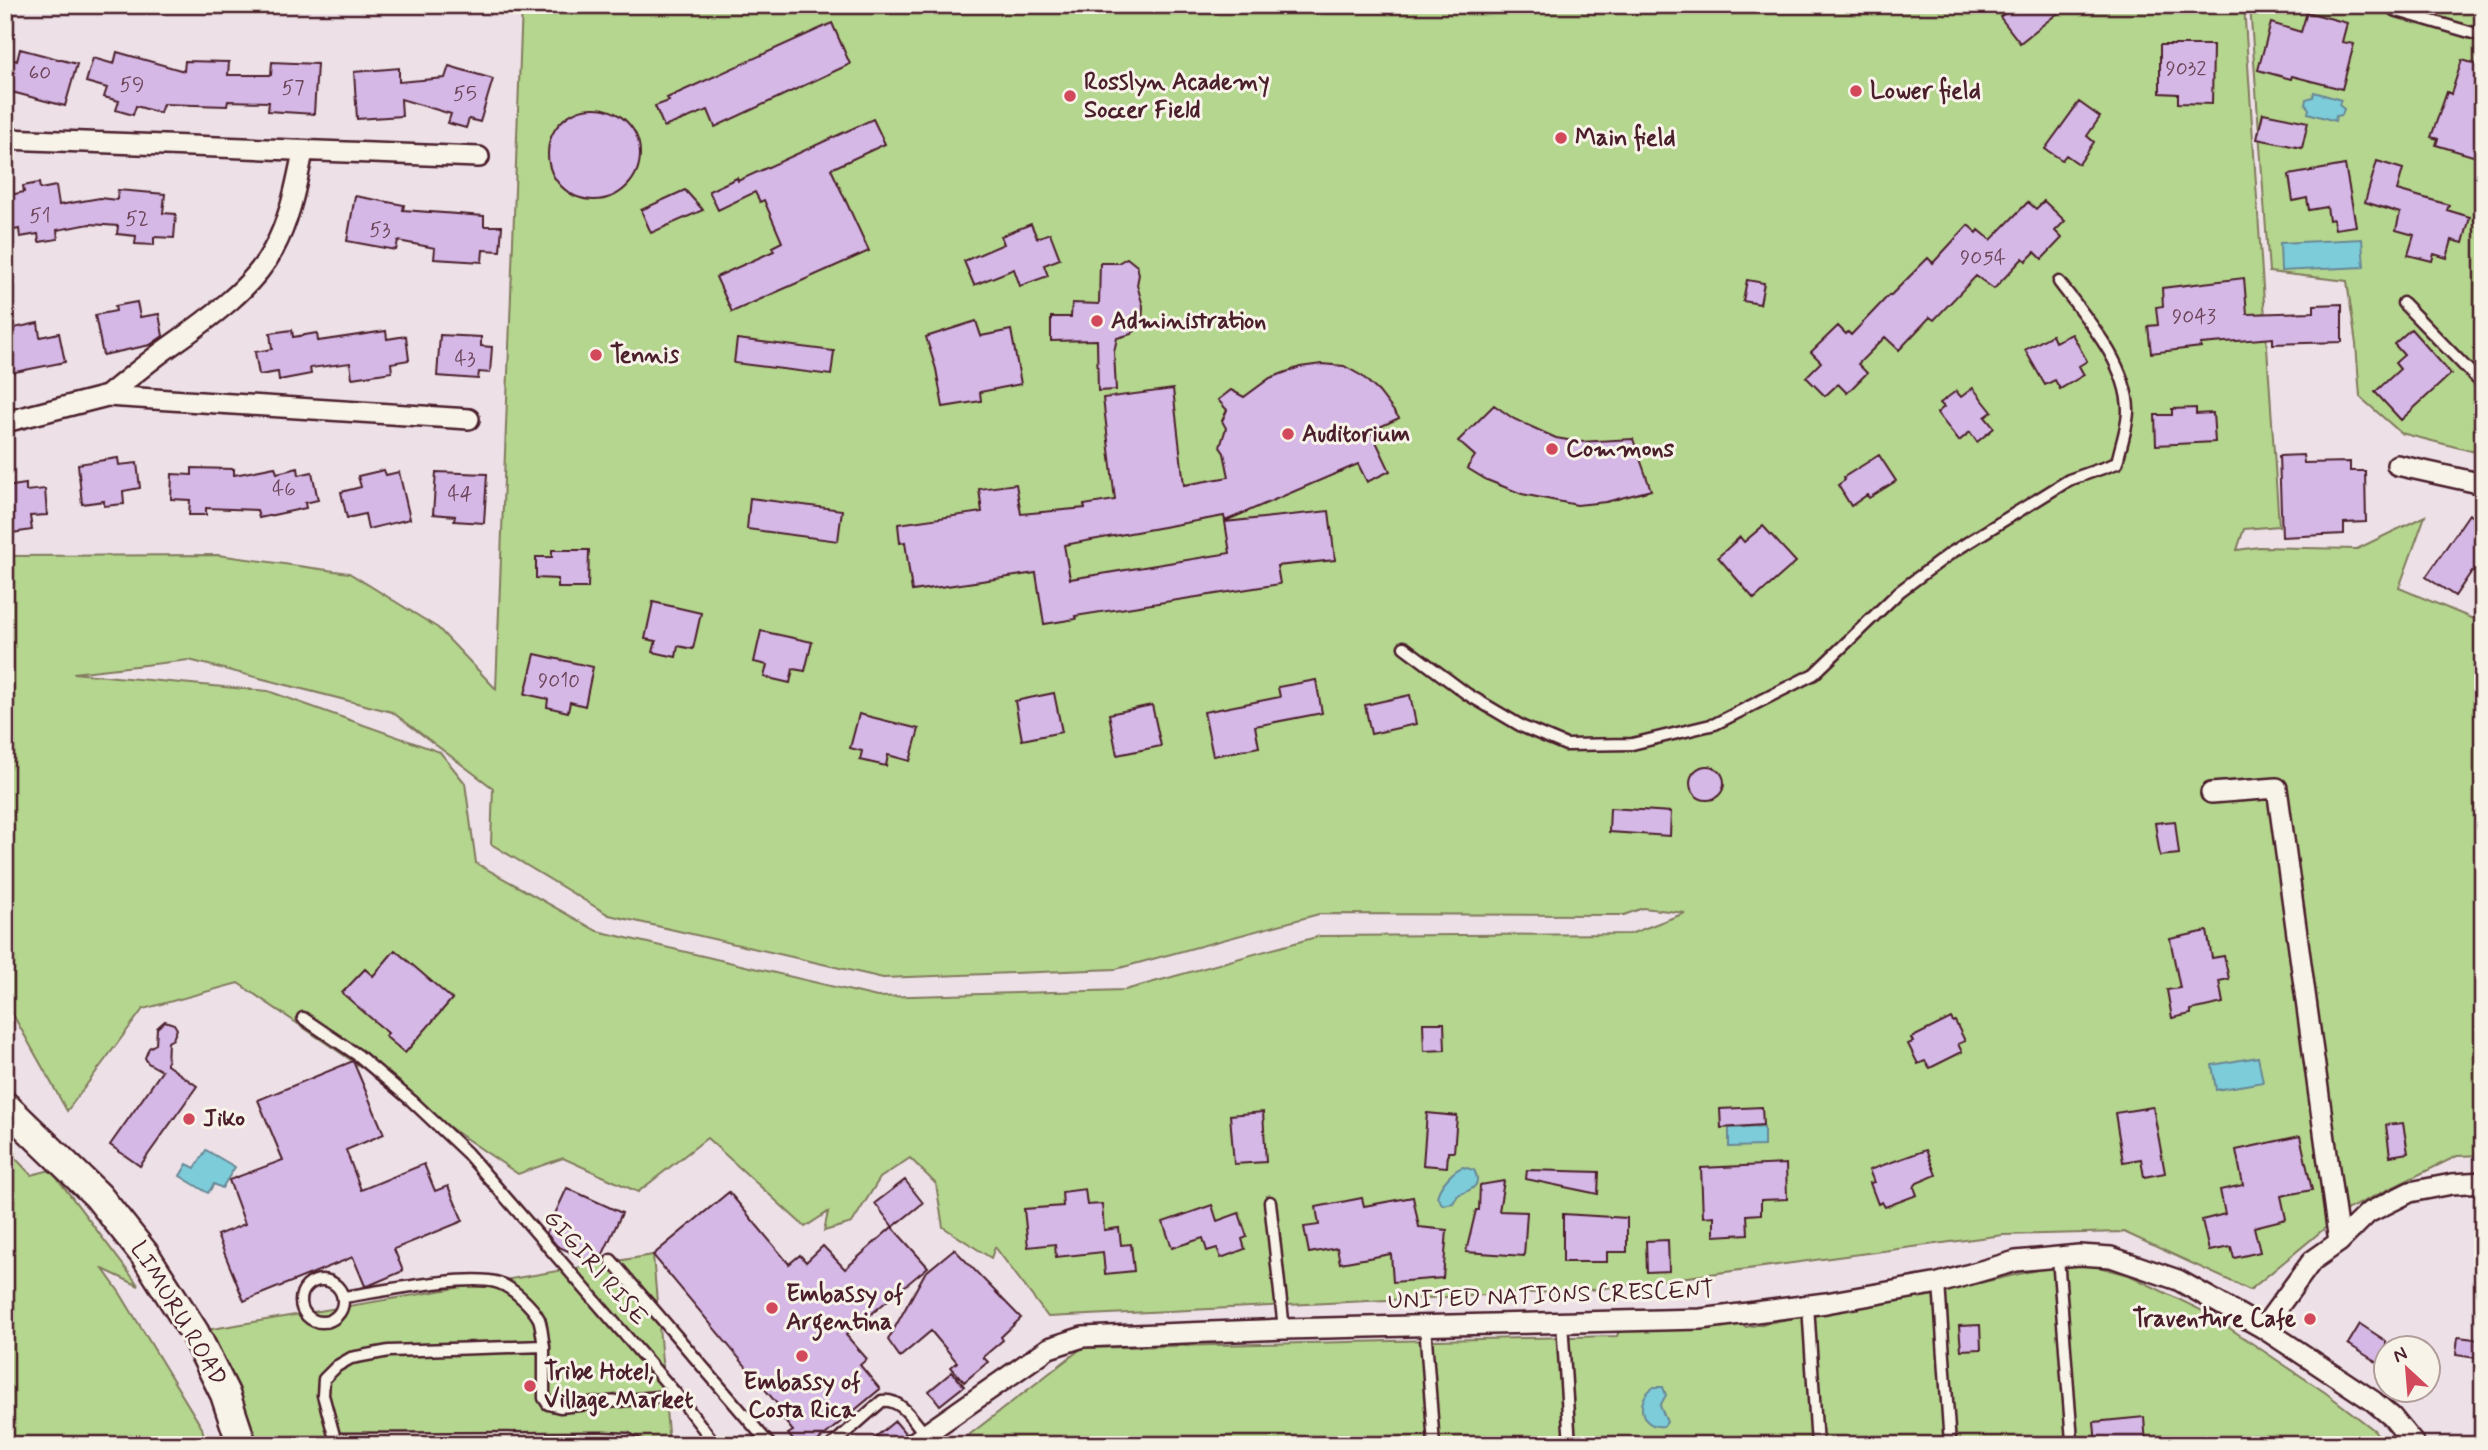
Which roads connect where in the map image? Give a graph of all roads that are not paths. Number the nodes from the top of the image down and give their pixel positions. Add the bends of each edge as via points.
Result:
1 (2390, 5) edge
2 (2483, 36) edge
3 (5, 139) edge
4 (303, 152) junction
5 (479, 157) dead end
6 (2059, 282) dead end
7 (2403, 303) dead end
8 (2483, 385) edge
9 (107, 396) junction
10 (469, 419) dead end
11 (5, 422) edge
12 (2398, 465) dead end
13 (2483, 484) edge
14 (1404, 647) dead end
15 (2211, 793) dead end
16 (303, 1018) dead end
17 (5, 1106) edge
18 (2483, 1182) edge
19 (1269, 1202) dead end
20 (2339, 1242) junction
21 (2058, 1256) junction
22 (611, 1260) dead end
23 (1939, 1283) junction
24 (344, 1297) junction
25 (1808, 1305) junction
26 (1562, 1322) junction
27 (1425, 1325) junction
28 (2263, 1328) junction
29 (1284, 1329) junction
30 (544, 1346) junction
31 (677, 1395) junction
32 (917, 1439) edge
33 (2072, 1441) dead end
34 (335, 1442) edge
35 (416, 1442) edge
36 (242, 1445) edge
37 (639, 1445) edge
38 (716, 1445) edge
39 (770, 1445) edge
40 (832, 1445) edge
41 (1434, 1445) edge
42 (1570, 1445) edge
43 (1817, 1445) edge
44 (1950, 1445) edge
45 (2415, 1445) edge

1 - 2 lane
3 - 4 street
4 - 5 street
4 - 9 street via 289,214 272,253 243,289 203,324
6 - 14 lane via 2094,328 2122,377 2128,411 2117,463 2069,480 1951,553 1900,591 1814,674 1715,724 1632,744 1566,745 1523,727 1467,694
7 - 8 lane
9 - 10 street
9 - 11 street
12 - 13 street
15 - 20 street via 2277,788
16 - 31 lane, GIGIRI RISE via 359,1056 467,1153
17 - 36 main road, LIMURU ROAD via 98,1196 145,1255 198,1341 225,1394
18 - 20 street via 2410,1192 2368,1213
19 - 29 lane
20 - 28 street via 2312,1261
21 - 23 street, UNITED NATIONS CRESCENT via 2016,1261
21 - 28 street, UNITED NATIONS CRESCENT via 2111,1257 2178,1280
21 - 33 lane
22 - 39 lane
23 - 25 street, UNITED NATIONS CRESCENT
23 - 44 lane
24 - 24 lane via 332,1282 318,1280 303,1293 301,1306 309,1318 323,1323 341,1312
24 - 30 lane via 480,1280 500,1284 520,1297 539,1320
25 - 26 street, UNITED NATIONS CRESCENT via 1701,1319
25 - 43 lane
26 - 27 street, UNITED NATIONS CRESCENT
26 - 42 lane
27 - 29 street, UNITED NATIONS CRESCENT
27 - 41 lane
28 - 45 street, UNITED NATIONS CRESCENT via 2373,1401
29 - 32 street, UNITED NATIONS CRESCENT via 1083,1337 1049,1348
30 - 31 lane via 544,1398 548,1404 560,1407
30 - 34 lane via 389,1351 351,1358 324,1379 323,1395
31 - 38 lane, GIGIRI RISE
32 - 40 lane via 898,1403 891,1400 882,1401
34 - 35 lane
35 - 37 lane via 602,1438 627,1439

